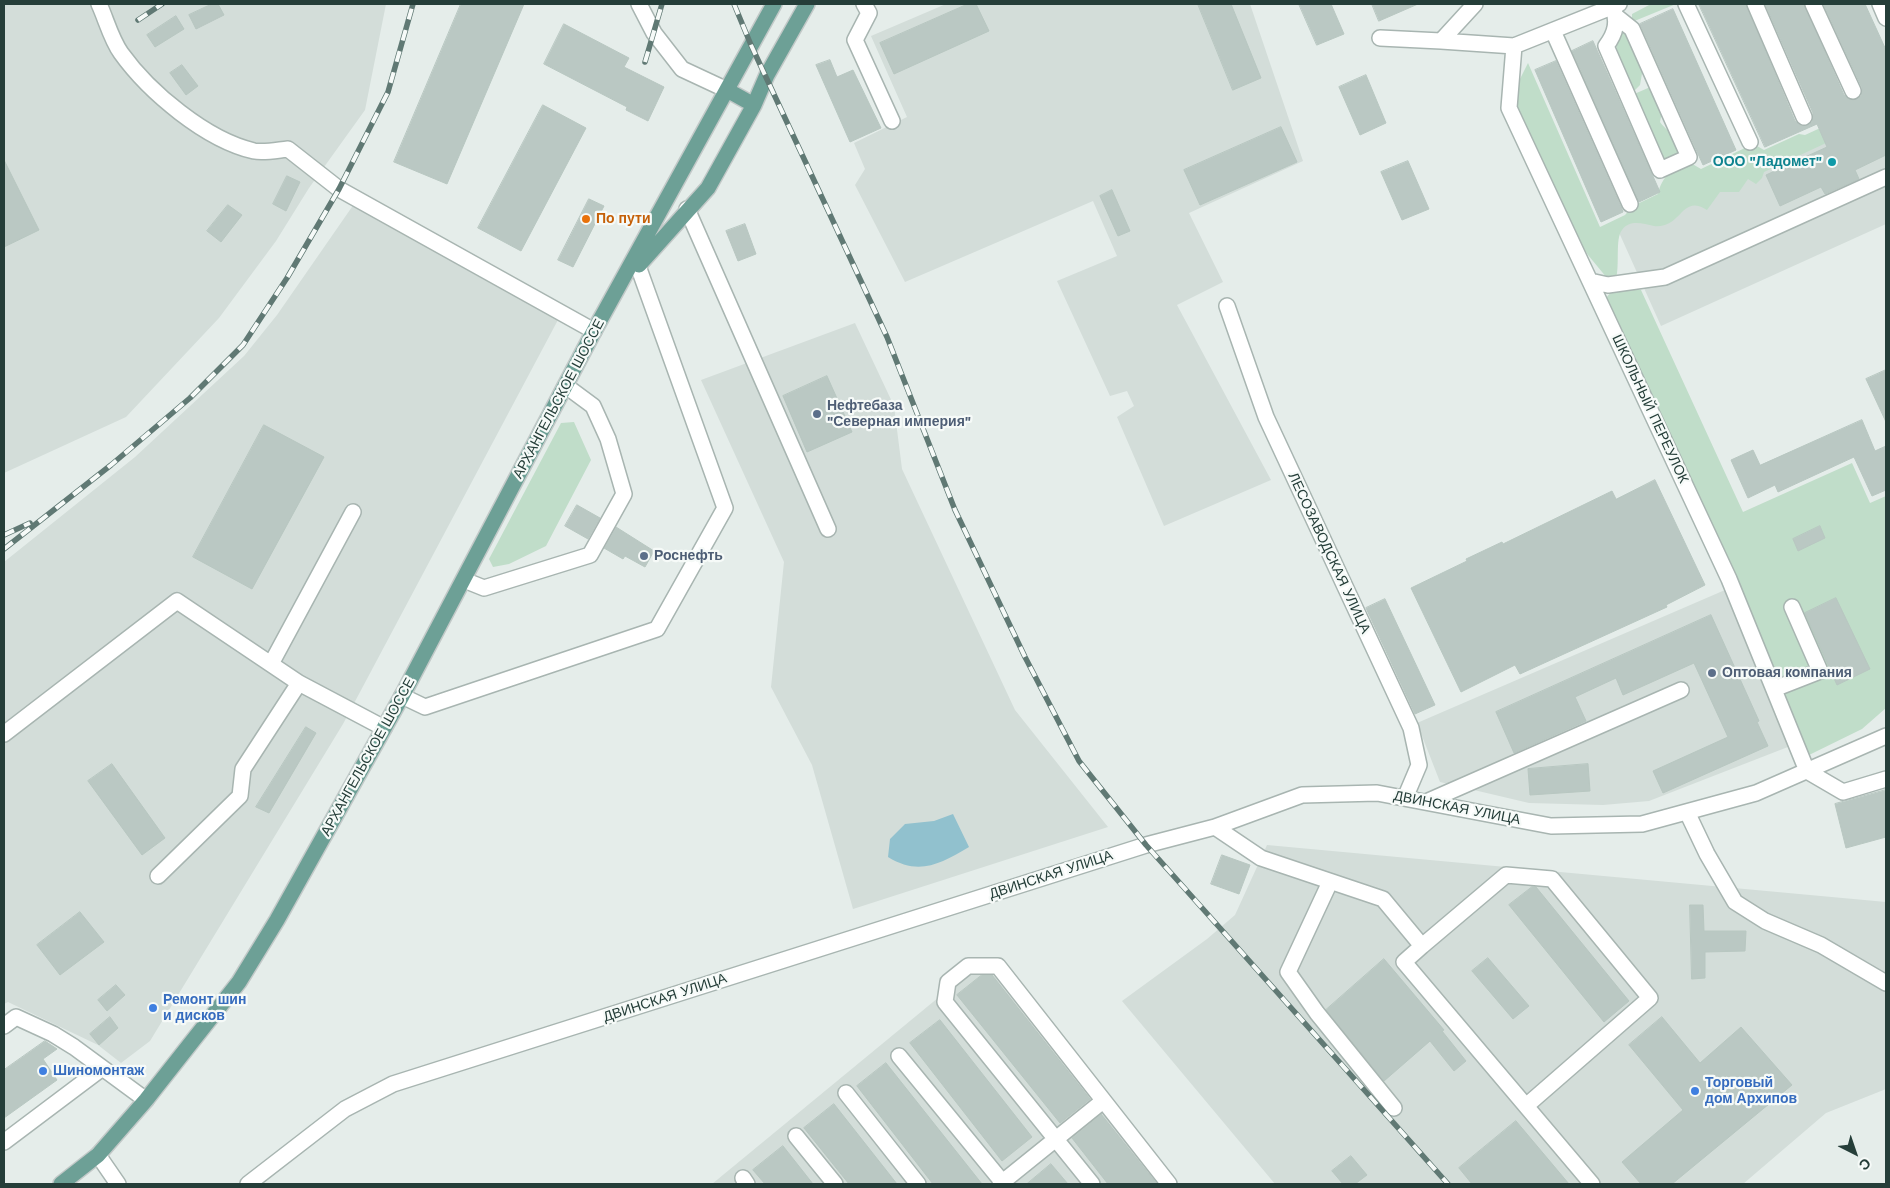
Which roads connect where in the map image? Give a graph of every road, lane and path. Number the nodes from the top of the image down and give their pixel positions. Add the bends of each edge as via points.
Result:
1 (99, 4) edge
2 (639, 4) edge
3 (774, 4) edge
4 (807, 4) edge
5 (864, 4) edge
6 (1475, 4) edge
7 (1686, 4) edge
8 (1755, 4) edge
9 (1813, 4) edge
10 (1880, 4) edge
11 (1616, 9) edge
12 (1886, 18) edge
13 (1553, 31) junction
14 (1380, 38) dead end
15 (1441, 41) junction
16 (1514, 46) junction
17 (727, 90) junction
18 (1853, 91) dead end
19 (754, 104) junction
20 (1804, 117) dead end
21 (892, 121) dead end
22 (1750, 142) dead end
23 (1886, 177) edge
24 (675, 186) junction
25 (1630, 204) dead end
26 (693, 205) junction
27 (638, 266) junction
28 (1590, 281) junction
29 (618, 289) junction
30 (1227, 306) dead end
31 (594, 331) junction
32 (566, 386) junction
33 (354, 512) dead end
34 (828, 529) dead end
35 (464, 580) junction
36 (1792, 607) dead end
37 (271, 664) junction
38 (299, 683) junction
39 (1680, 690) dead end
40 (1774, 690) junction
41 (402, 696) junction
42 (384, 728) junction
43 (4, 734) edge
44 (1886, 736) edge
45 (1807, 771) junction
46 (1886, 779) edge
47 (1405, 798) junction
48 (1426, 802) junction
49 (1687, 812) junction
50 (1215, 827) junction
51 (158, 876) dead end
52 (1330, 882) junction
53 (1422, 946) junction
54 (1886, 983) edge
55 (4, 1026) edge
56 (899, 1056) dead end
57 (101, 1069) junction
58 (846, 1093) dead end
59 (146, 1100) junction
60 (1103, 1101) junction
61 (1526, 1106) junction
62 (1394, 1108) dead end
63 (796, 1136) dead end
64 (1055, 1139) junction
65 (4, 1142) edge
66 (98, 1155) junction
67 (61, 1184) edge
68 (118, 1184) edge
69 (248, 1184) edge
70 (835, 1184) edge
71 (918, 1184) edge
72 (1002, 1184) edge
73 (1092, 1184) edge
74 (1169, 1184) edge
75 (1592, 1184) edge

1 - 31 street via 120,51 149,86 181,114 218,136 255,151 288,149 339,189
2 - 17 street via 654,33 682,69
3 - 17 main road, АРХАНГЕЛЬСКОЕ ШОССЕ
4 - 19 main road, АРХАНГЕЛЬСКОЕ ШОССЕ via 766,75
5 - 21 street via 869,13 855,40
6 - 15 street
7 - 22 street
8 - 20 street
9 - 18 street
10 - 12 street
11 - 11 street via 1615,31 1606,46 1660,170 1689,157 1632,29
11 - 13 street
13 - 16 street
13 - 25 street
14 - 15 street
15 - 16 street
16 - 28 street, ШКОЛЬНЫЙ ПЕРЕУЛОК via 1509,108
17 - 19 main road
17 - 24 main road, АРХАНГЕЛЬСКОЕ ШОССЕ
19 - 26 main road, АРХАНГЕЛЬСКОЕ ШОССЕ via 708,188
23 - 28 street via 1665,277 1608,285
24 - 26 main road
24 - 29 main road, АРХАНГЕЛЬСКОЕ ШОССЕ
26 - 27 main road, АРХАНГЕЛЬСКОЕ ШОССЕ
26 - 34 street
27 - 29 main road, АРХАНГЕЛЬСКОЕ ШОССЕ
27 - 41 street via 725,508 657,629 425,707
28 - 40 street, ШКОЛЬНЫЙ ПЕРЕУЛОК via 1729,579
29 - 31 main road, АРХАНГЕЛЬСКОЕ ШОССЕ
30 - 47 street, ЛЕСОЗАВОДСКАЯ УЛИЦА via 1266,418 1411,728 1420,765
31 - 32 main road, АРХАНГЕЛЬСКОЕ ШОССЕ
32 - 35 main road, АРХАНГЕЛЬСКОЕ ШОССЕ
32 - 35 street via 593,406 608,439 624,494 590,555 484,588
33 - 37 street
35 - 41 main road, АРХАНГЕЛЬСКОЕ ШОССЕ
36 - 40 street via 1820,671
37 - 38 street
37 - 43 street via 177,601
38 - 42 street
38 - 51 street via 243,769 240,796
39 - 48 street
40 - 45 street, ШКОЛЬНЫЙ ПЕРЕУЛОК
41 - 42 main road, АРХАНГЕЛЬСКОЕ ШОССЕ
42 - 59 main road, АРХАНГЕЛЬСКОЕ ШОССЕ via 239,982
44 - 45 street, ДВИНСКАЯ УЛИЦА
45 - 46 street via 1843,792
45 - 49 street, ДВИНСКАЯ УЛИЦА via 1756,793
47 - 48 street, ДВИНСКАЯ УЛИЦА
47 - 50 street, ДВИНСКАЯ УЛИЦА via 1377,793 1302,795
48 - 49 street, ДВИНСКАЯ УЛИЦА via 1552,826 1642,824
49 - 54 street via 1735,902 1765,921 1820,945
50 - 52 street via 1261,858
50 - 69 street, ДВИНСКАЯ УЛИЦА via 1146,845 393,1084 344,1109
52 - 53 street via 1383,899
52 - 62 street via 1288,972 1316,1013
53 - 61 street via 1404,962
53 - 61 street via 1506,875 1552,880 1650,998
55 - 57 street via 16,1017 24,1020 53,1034
56 - 72 street
57 - 59 street
57 - 65 street
58 - 71 street
59 - 66 main road, АРХАНГЕЛЬСКОЕ ШОССЕ
60 - 64 street
60 - 64 street via 998,966 968,966 948,982 945,1002
60 - 74 street
61 - 75 street
63 - 70 street
64 - 72 street
64 - 73 street
66 - 67 main road, АРХАНГЕЛЬСКОЕ ШОССЕ
66 - 68 street

